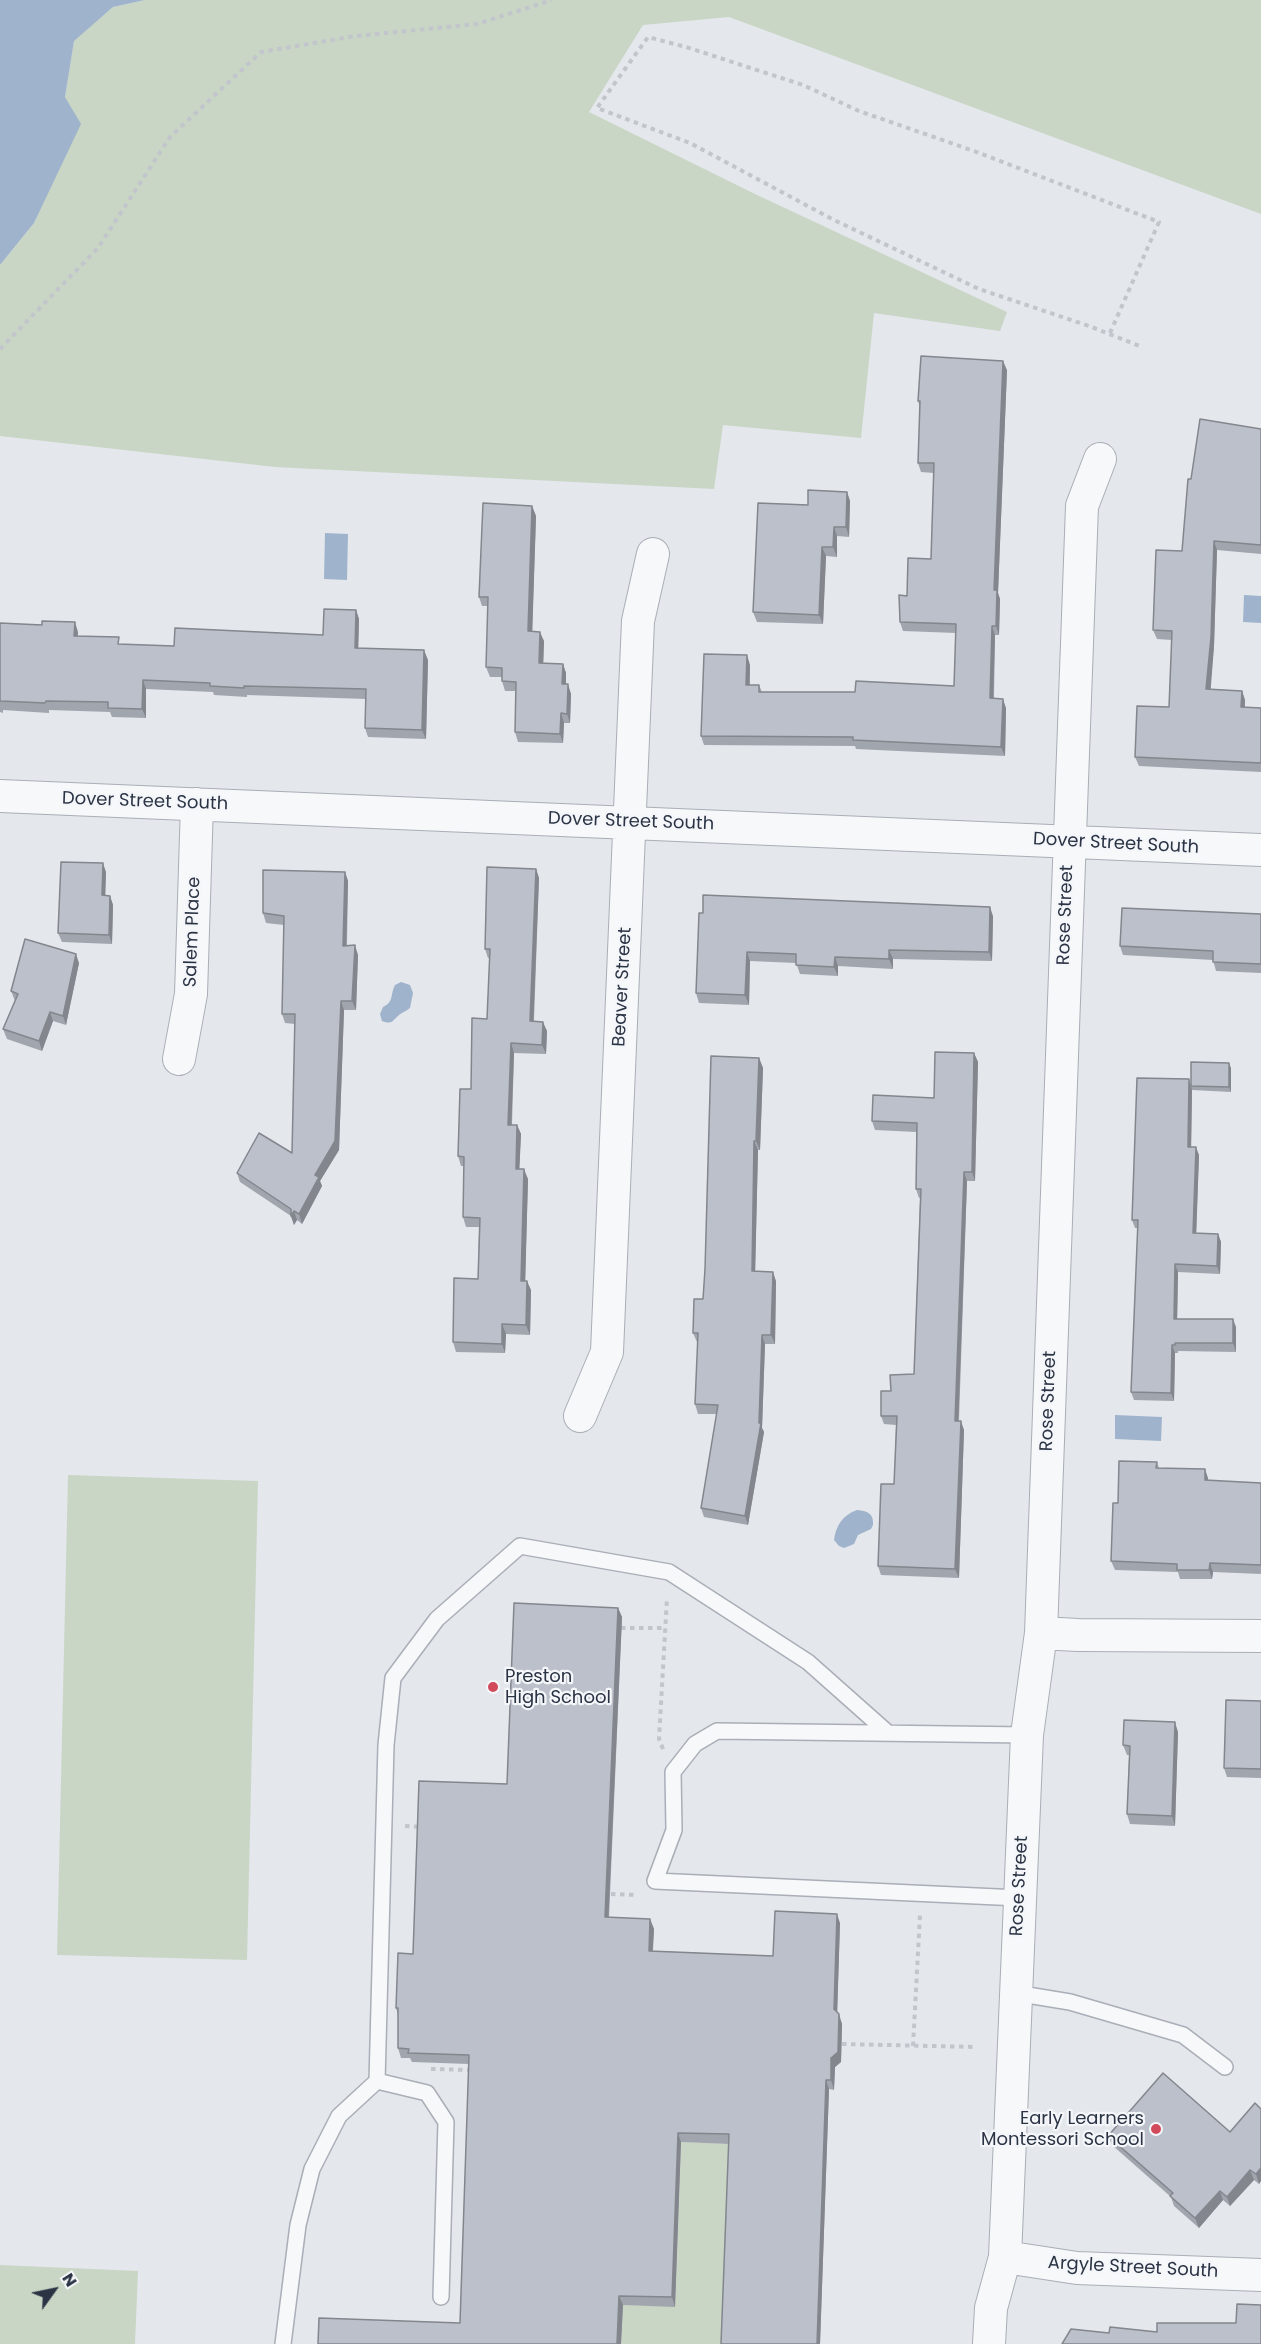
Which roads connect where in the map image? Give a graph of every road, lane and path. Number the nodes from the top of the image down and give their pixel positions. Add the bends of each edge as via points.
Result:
1 (552, 0) edge
2 (1110, 333) dead end
3 (1142, 347) dead end
4 (0, 349) edge
5 (1100, 459) dead end
6 (653, 554) dead end
7 (0, 796) edge
8 (197, 804) junction
9 (631, 822) junction
10 (1068, 842) junction
11 (1261, 850) edge
12 (179, 1059) dead end
13 (580, 1416) dead end
14 (669, 1572) junction
15 (621, 1628) dead end
16 (665, 1628) junction
17 (1041, 1633) junction
18 (1261, 1636) edge
19 (888, 1733) junction
20 (1027, 1735) junction
21 (673, 1772) junction
22 (921, 1893) junction
23 (1019, 1898) junction
24 (1015, 1993) junction
25 (842, 2044) dead end
26 (913, 2046) junction
27 (976, 2047) dead end
28 (1225, 2067) dead end
29 (377, 2081) junction
30 (1005, 2257) junction
31 (1261, 2275) edge
32 (441, 2297) dead end
33 (284, 2344) edge
34 (989, 2344) edge

1 - 4 path via 477,24 356,36 261,52 170,137 98,248
2 - 3 path via 1159,222 860,111 803,85 648,37 597,108 690,143 834,220 979,289
5 - 10 street, Rose Street via 1082,506
6 - 9 street, Beaver Street via 638,621
7 - 8 street, Dover Street South
8 - 9 street, Dover Street South
8 - 12 street, Salem Place via 191,994
9 - 10 street, Dover Street South
9 - 13 street, Beaver Street via 607,1352
10 - 11 street, Dover Street South
10 - 17 street, Rose Street
14 - 16 path
14 - 19 lane via 808,1662
14 - 29 lane via 520,1546 437,1619 393,1678 386,1745
15 - 16 path
16 - 21 path via 659,1739
17 - 18 street
17 - 20 street, Rose Street
19 - 20 lane
19 - 21 lane via 717,1731 695,1744
20 - 23 street, Rose Street
21 - 22 lane via 674,1830 655,1881
22 - 23 lane
22 - 26 path
23 - 24 street, Rose Street
24 - 28 lane via 1070,2002 1183,2036
24 - 30 street, Rose Street
25 - 26 path
26 - 27 path
29 - 32 lane via 427,2093 446,2122
29 - 33 lane via 339,2116 312,2169 298,2225
30 - 31 street, Argyle Street South via 1077,2268
30 - 34 street, Rose Street via 991,2308

